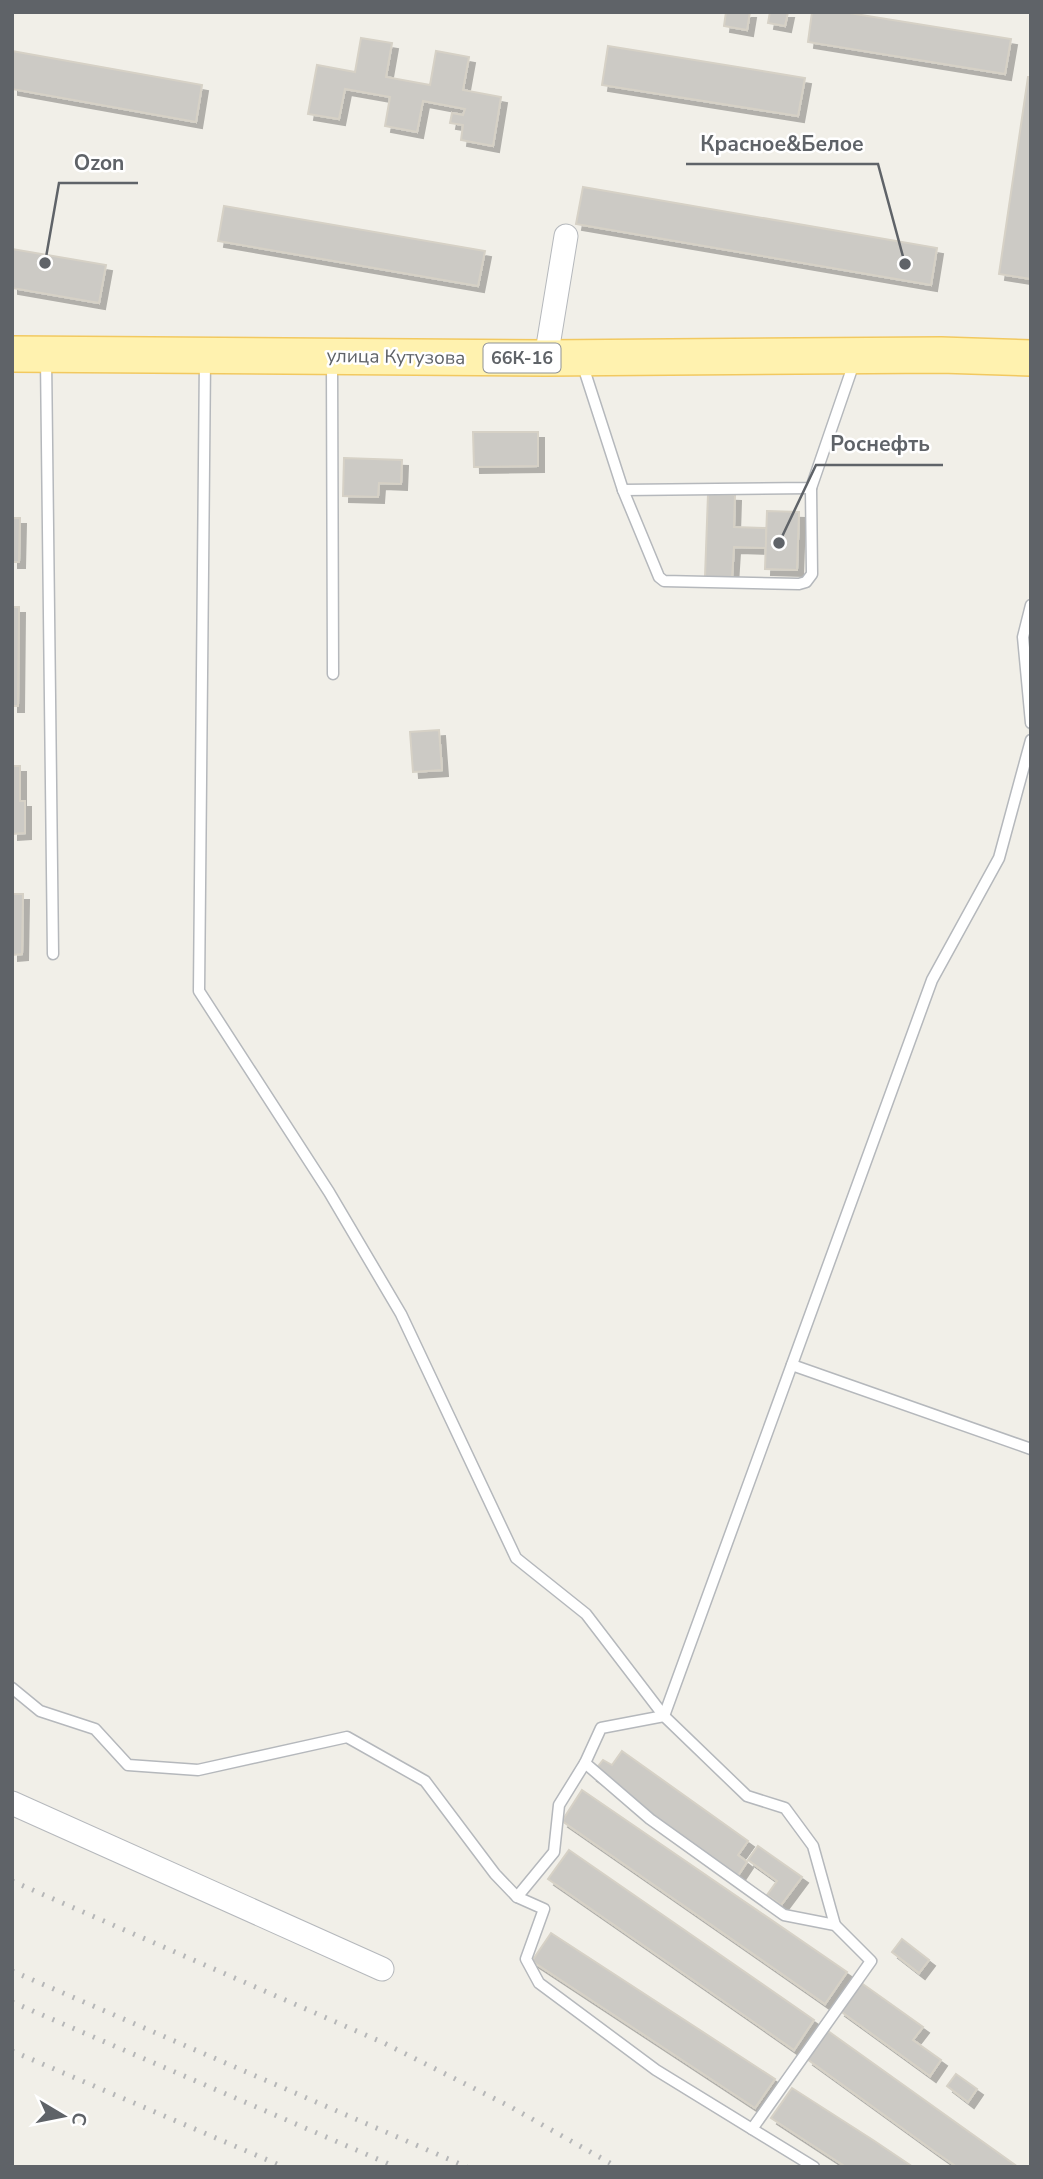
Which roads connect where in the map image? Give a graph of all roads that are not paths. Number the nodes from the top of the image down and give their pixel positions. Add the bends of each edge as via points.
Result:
1 (566, 236) dead end
2 (29, 354) edge
3 (205, 355) junction
4 (332, 356) junction
5 (856, 356) junction
6 (563, 358) junction
7 (1031, 358) edge
8 (811, 488) junction
9 (623, 490) junction
10 (1031, 605) edge
11 (333, 674) dead end
12 (1031, 723) edge
13 (1031, 740) edge
14 (53, 954) dead end
15 (792, 1365) junction
16 (1031, 1448) edge
17 (12, 1688) edge
18 (664, 1716) junction
19 (585, 1763) junction
20 (12, 1804) edge
21 (517, 1897) junction
22 (835, 1925) junction
23 (382, 1969) dead end
24 (752, 2129) junction
25 (814, 2167) edge

1 - 6 street
2 - 3 main road, улица Кутузова / 66К-16
2 - 14 lane
3 - 4 main road, улица Кутузова / 66К-16
3 - 18 lane via 199,991 329,1192 401,1314 516,1558 586,1614
4 - 6 main road, улица Кутузова / 66К-16
4 - 11 lane
5 - 6 main road, улица Кутузова / 66К-16
5 - 7 main road, улица Кутузова / 66К-16
5 - 8 lane
6 - 9 lane
8 - 9 lane
8 - 9 lane via 811,574 799,584 664,582
10 - 12 lane via 1023,637
13 - 15 lane via 999,858 932,980
15 - 16 lane
15 - 18 lane
17 - 21 lane via 40,1711 95,1729 128,1765 198,1770 347,1737 425,1781
18 - 19 lane via 601,1728
18 - 22 lane via 747,1796 785,1808 813,1846
19 - 21 lane via 559,1805 554,1852
19 - 22 lane via 650,1819 784,1915
20 - 23 street
21 - 24 lane via 544,1909 526,1959 539,1983 656,2070
22 - 24 lane via 871,1961
24 - 25 lane

